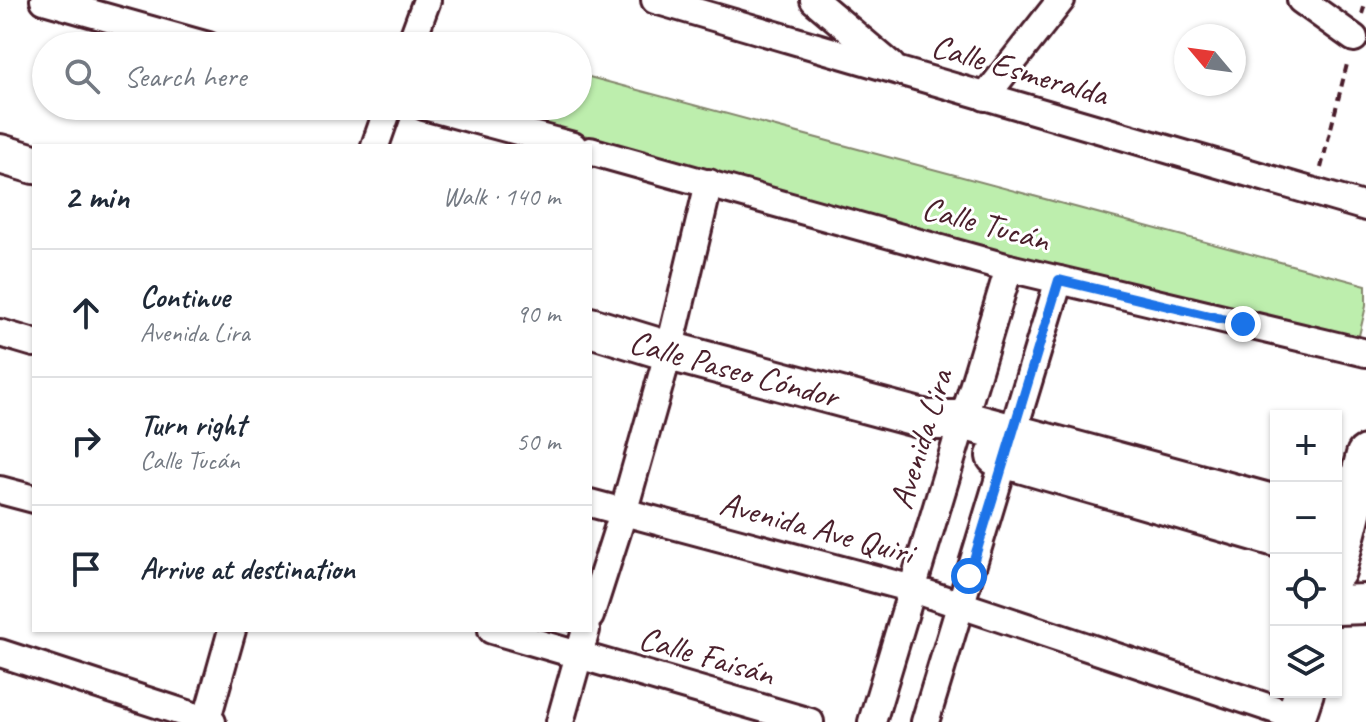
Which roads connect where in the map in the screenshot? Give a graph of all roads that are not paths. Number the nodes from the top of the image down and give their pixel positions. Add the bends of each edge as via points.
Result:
1 (44, 0) edge
2 (427, 0) edge
3 (655, 0) edge
4 (814, 0) edge
5 (1301, 0) edge
6 (1048, 5) edge
7 (704, 9) edge
8 (158, 32) edge
9 (415, 32) edge
10 (1354, 38) road end
11 (898, 71) junction
12 (985, 97) junction
13 (384, 120) edge
14 (476, 120) edge
15 (376, 144) edge
16 (566, 144) edge
17 (592, 152) edge
18 (0, 154) edge
19 (32, 163) edge
20 (709, 183) junction
21 (1366, 207) edge
22 (1009, 268) junction
23 (1059, 280) junction
24 (592, 328) edge
25 (0, 333) edge
26 (32, 342) edge
27 (669, 351) junction
28 (1366, 353) edge
29 (948, 428) junction
30 (1008, 446) junction
31 (1366, 455) edge
32 (0, 490) edge
33 (32, 498) edge
34 (592, 504) edge
35 (1270, 504) edge
36 (623, 513) junction
37 (1270, 535) edge
38 (1342, 536) edge
39 (913, 589) junction
40 (1366, 604) edge
41 (960, 605) junction
42 (1342, 605) edge
43 (592, 610) edge
44 (231, 632) edge
45 (499, 632) edge
46 (585, 632) edge
47 (0, 653) edge
48 (577, 656) junction
49 (1298, 710) edge
50 (208, 721) edge
51 (560, 722) edge
52 (810, 722) edge
53 (872, 722) edge
54 (925, 722) edge

1 - 8 street
2 - 9 street
3 - 7 street, Calle Esmeralda
4 - 11 street
5 - 10 street
6 - 12 street
7 - 11 street, Calle Esmeralda
11 - 12 street, Calle Esmeralda
12 - 21 street, Calle Esmeralda
13 - 15 street
14 - 16 street
17 - 20 street, Calle Tucán
18 - 19 street
20 - 22 street, Calle Tucán
20 - 27 street
22 - 23 street, Calle Tucán
22 - 29 street, Avenida Lira
23 - 28 street, Calle Tucán
23 - 30 street
24 - 27 street, Calle Paseo Cóndor
25 - 26 street
27 - 29 street, Calle Paseo Cóndor
27 - 36 street
29 - 30 street, Calle Paseo Cóndor
29 - 39 street, Avenida Lira
30 - 35 street, Calle Paseo Cóndor
30 - 37 street, Calle Paseo Cóndor
30 - 41 street
31 - 38 street
32 - 33 street
34 - 36 street, Avenida Ave Quiri
36 - 39 street, Avenida Ave Quiri
36 - 43 street
39 - 41 street, Avenida Ave Quiri
39 - 53 street, Avenida Lira
40 - 42 street
41 - 49 street, Avenida Ave Quiri
41 - 54 street
44 - 50 street
45 - 48 street, Calle Faisán
46 - 48 street
47 - 50 street
48 - 51 street
48 - 52 street, Calle Faisán

